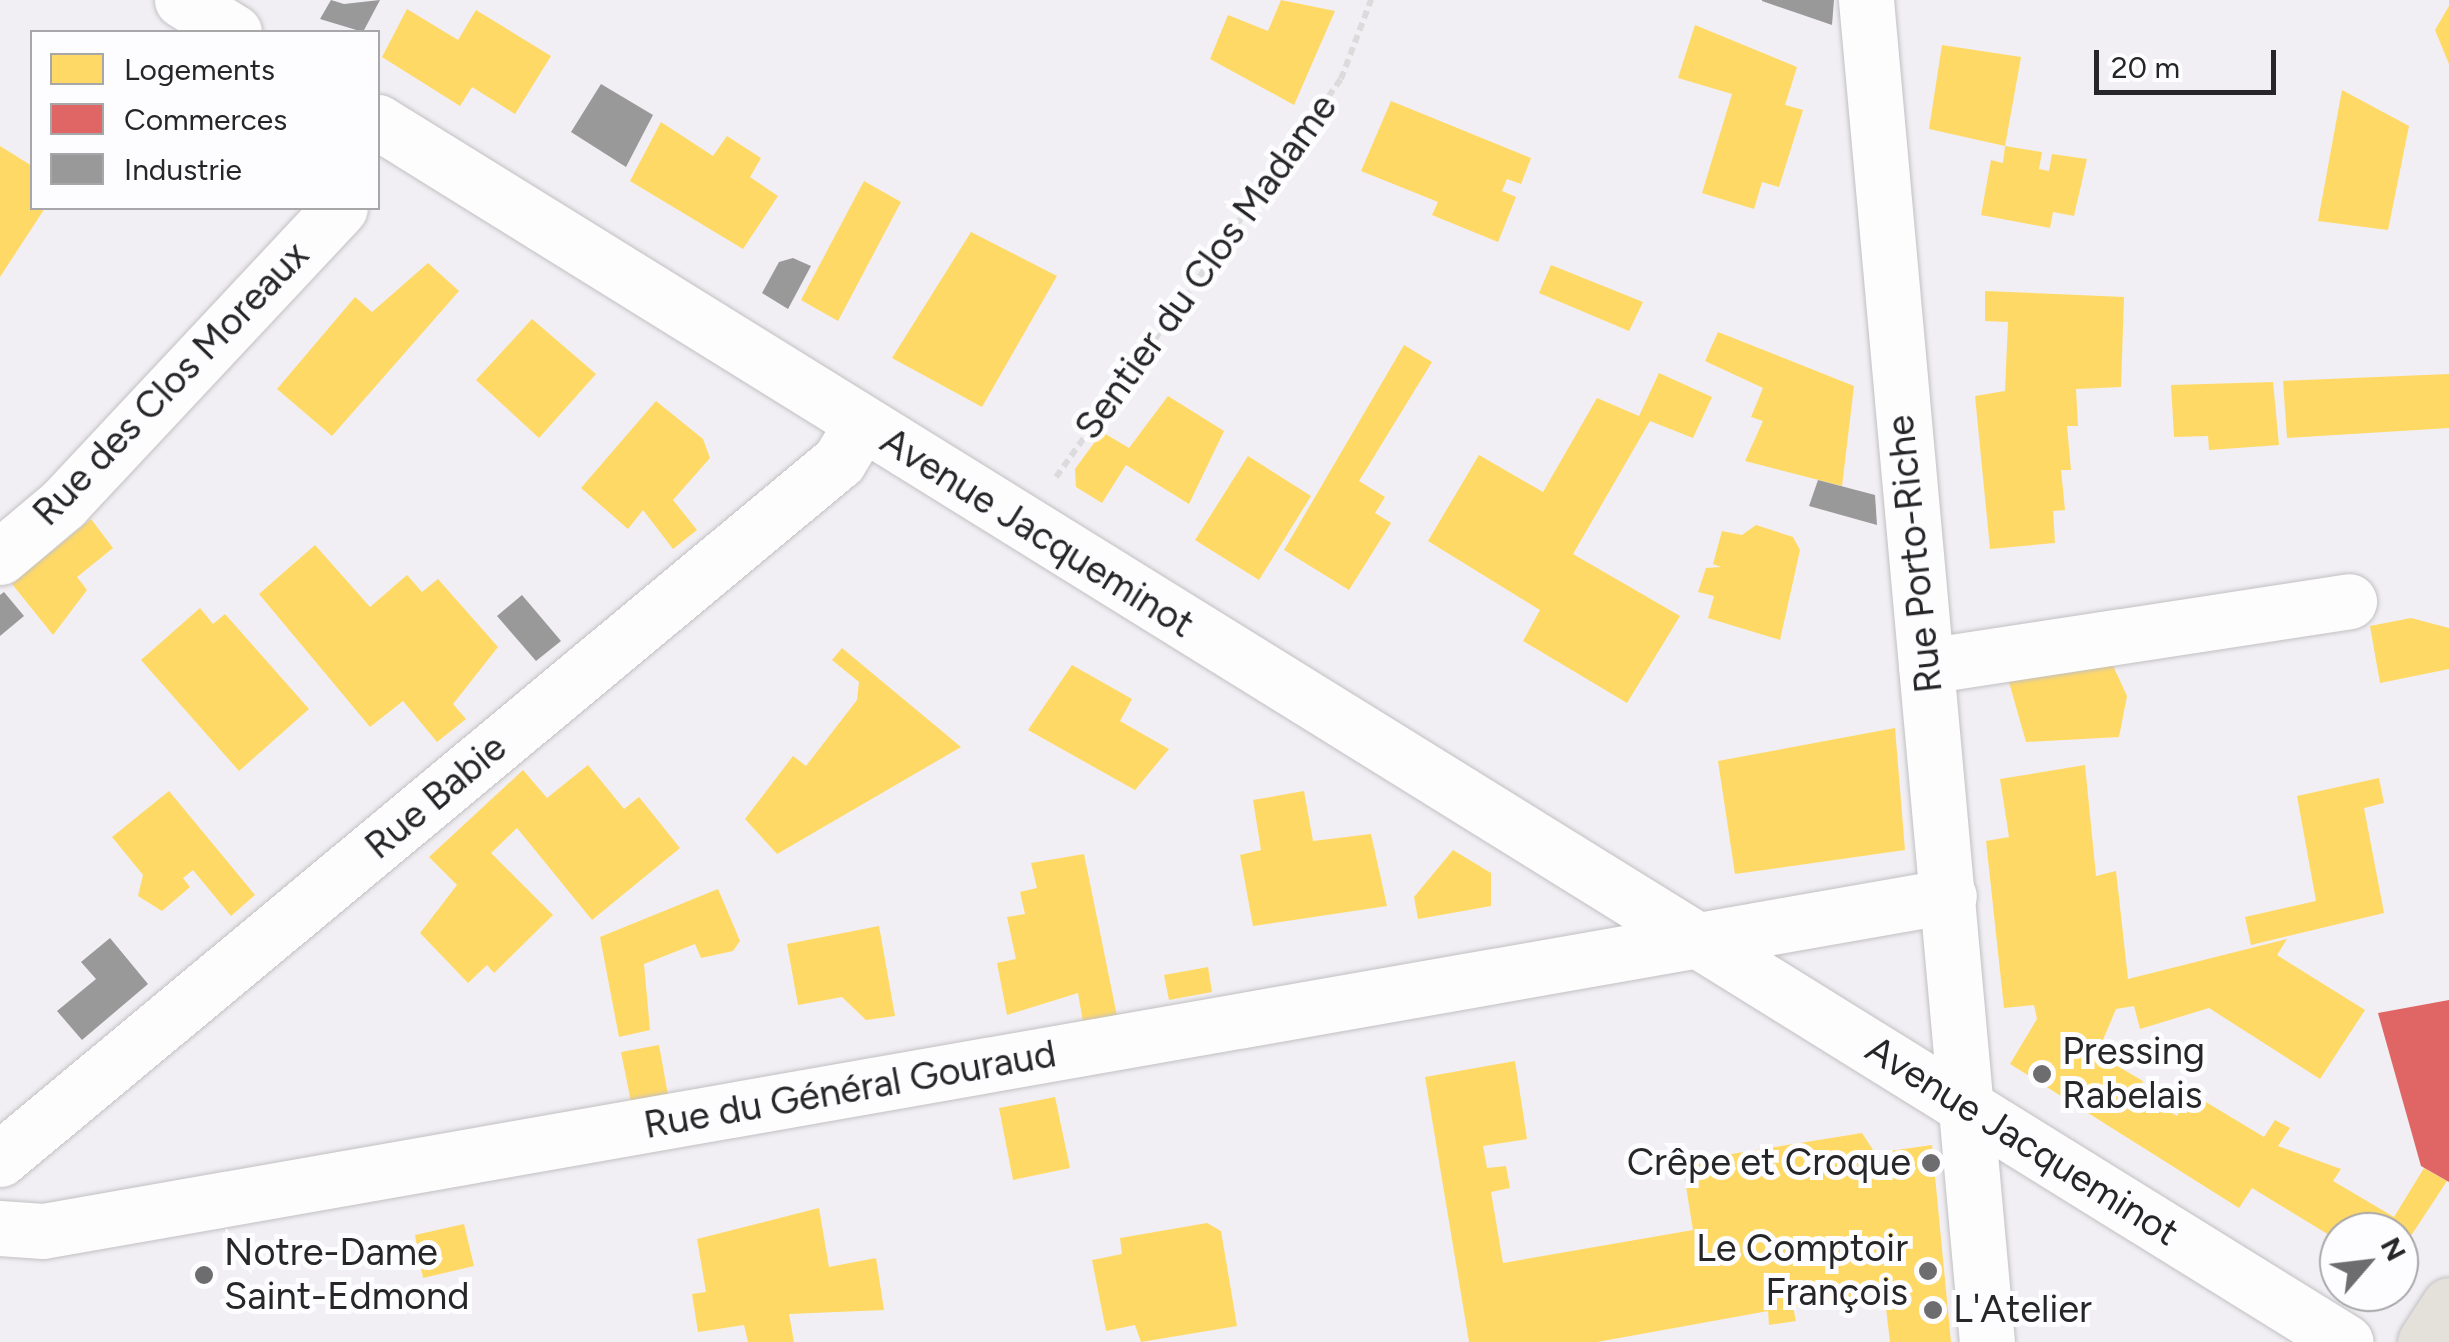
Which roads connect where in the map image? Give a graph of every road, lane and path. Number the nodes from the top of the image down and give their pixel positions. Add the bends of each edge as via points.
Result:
1 (182, 0) edge
2 (1371, 0) edge
3 (1866, 0) edge
4 (231, 30) edge
5 (384, 141) edge
6 (338, 210) edge
7 (861, 425) junction
8 (1022, 524) junction
9 (0, 557) edge
10 (2349, 601) dead end
11 (1926, 666) junction
12 (1949, 896) junction
13 (1699, 941) junction
14 (1970, 1109) junction
15 (0, 1160) edge
16 (0, 1228) edge
17 (2449, 1305) edge
18 (1987, 1342) edge
19 (2346, 1342) edge
20 (2425, 1342) edge

1 - 4 street
2 - 8 path, Sentier du Clos Madame via 1341,79
3 - 11 street, Rue Porto-Riche
5 - 7 street, Avenue Jacqueminot
6 - 9 street, Rue des Clos Moreaux via 64,504
7 - 8 street, Avenue Jacqueminot
7 - 15 street, Rue Babie via 839,461
8 - 13 street, Avenue Jacqueminot
10 - 11 street
11 - 12 street, Rue Porto-Riche
12 - 13 street
12 - 14 street, Rue Porto-Riche
13 - 14 street, Avenue Jacqueminot
13 - 16 street, Rue du Général Gouraud via 43,1232
14 - 18 street, Rue Porto-Riche
14 - 19 street, Avenue Jacqueminot
17 - 20 main road

